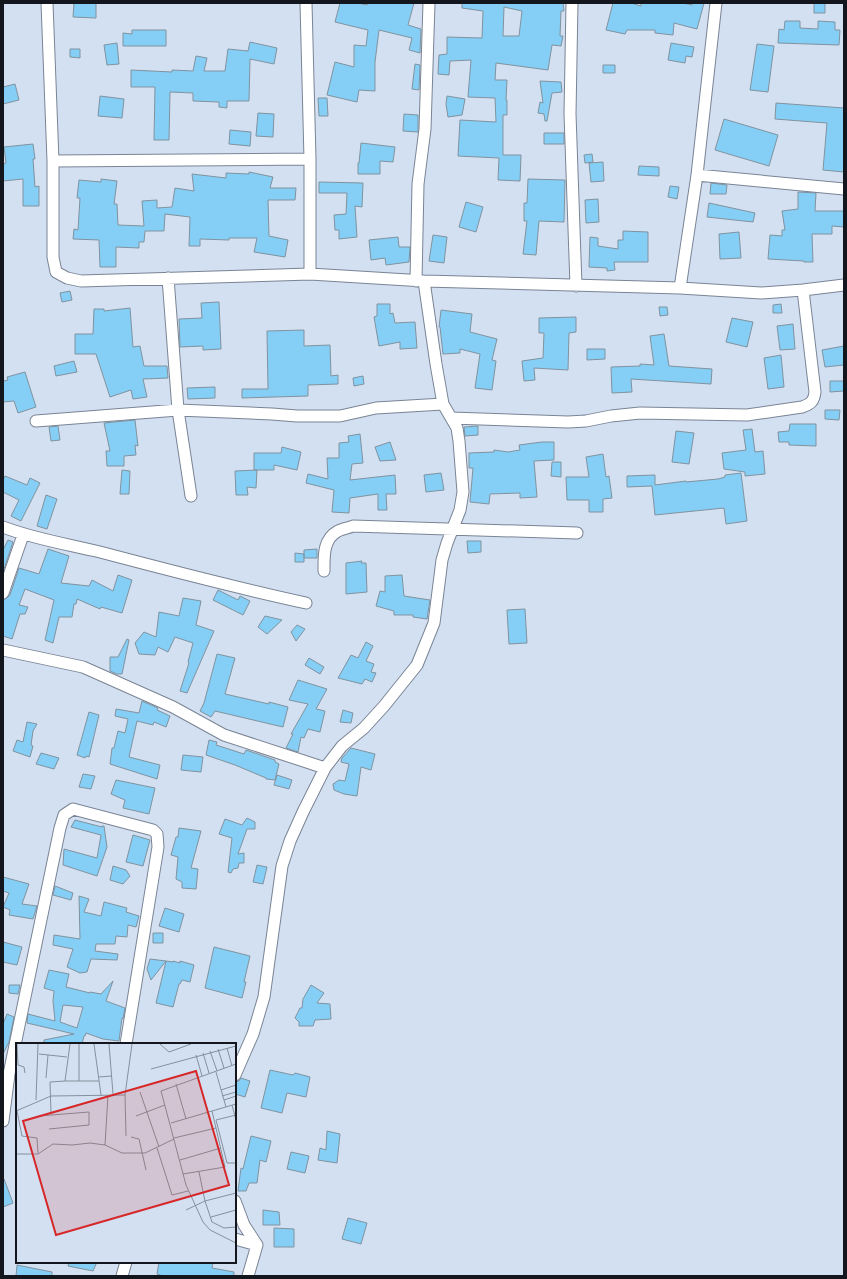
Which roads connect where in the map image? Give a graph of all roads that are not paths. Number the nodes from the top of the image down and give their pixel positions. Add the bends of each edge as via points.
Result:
1 (47, 3) edge
2 (306, 3) edge
3 (429, 3) edge
4 (572, 3) edge
5 (716, 3) edge
6 (310, 159) junction
7 (53, 161) junction
8 (697, 175) junction
9 (844, 189) edge
10 (310, 274) junction
11 (168, 278) junction
12 (420, 281) junction
13 (844, 285) edge
14 (576, 286) junction
15 (680, 288) junction
16 (803, 290) junction
17 (443, 404) junction
18 (178, 410) junction
19 (451, 418) junction
20 (36, 421) dead end
21 (191, 496) dead end
22 (3, 527) edge
23 (453, 530) junction
24 (577, 533) dead end
25 (23, 535) junction
26 (324, 571) dead end
27 (3, 593) edge
28 (306, 603) dead end
29 (3, 650) edge
30 (325, 768) junction
31 (126, 1043) edge
32 (6, 1073) edge
33 (236, 1073) edge
34 (3, 1121) edge
35 (236, 1204) edge
36 (236, 1239) edge
37 (257, 1245) junction
38 (126, 1263) edge
39 (122, 1276) edge
40 (248, 1276) edge

1 - 7 street
2 - 6 street
3 - 12 street via 425,129 418,184
4 - 14 street via 570,114
5 - 8 street
6 - 7 street
6 - 10 street
7 - 11 street via 53,257 56,272 67,278 81,280
8 - 9 street
8 - 15 street
10 - 11 street
10 - 12 street
11 - 18 street
12 - 14 street
12 - 17 street
13 - 16 street
14 - 15 street
15 - 16 street via 761,293
16 - 19 street via 815,392 810,405 747,415 640,413 580,422
17 - 18 street via 376,408 340,416
17 - 19 street
18 - 20 street
18 - 21 street
19 - 23 street via 457,428 463,492
22 - 25 street
23 - 24 street
23 - 26 street via 353,526 337,531 327,542 324,551
23 - 30 street via 442,560 434,623 417,665 384,706 364,728 342,746
25 - 27 street
25 - 28 street
29 - 30 street via 83,667 173,707 224,735
30 - 33 street via 290,841 282,866 264,997 253,1034
31 - 32 street via 158,847 157,834 153,830 73,809 64,815 60,828
32 - 34 street
35 - 37 street via 244,1225
36 - 37 street
37 - 40 street
38 - 39 street

